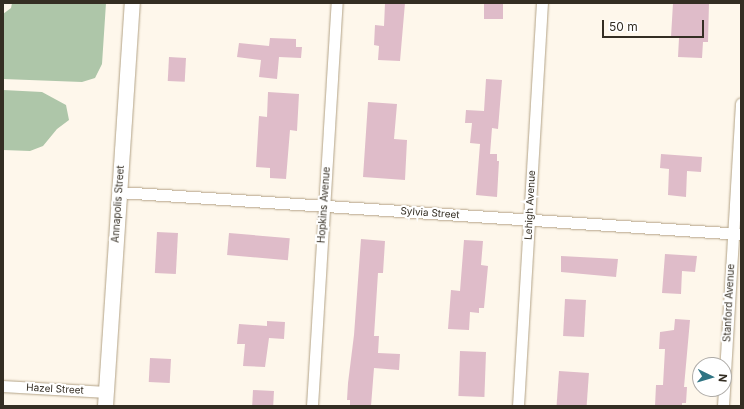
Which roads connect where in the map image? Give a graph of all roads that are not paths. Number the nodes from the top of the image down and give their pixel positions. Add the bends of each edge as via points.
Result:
1 (132, 3) edge
2 (337, 3) edge
3 (542, 3) edge
4 (741, 104) edge
5 (119, 192) junction
6 (324, 205) junction
7 (529, 220) junction
8 (737, 234) edge
9 (3, 386) edge
10 (106, 399) edge
11 (312, 406) edge
12 (518, 406) edge
13 (723, 406) edge

1 - 5 street, Annapolis Street
2 - 6 street, Hopkins Avenue
3 - 7 street, Lehigh Avenue
4 - 8 street, Stanford Avenue
5 - 6 street, Sylvia Street
5 - 10 street, Annapolis Street
6 - 7 street, Sylvia Street
6 - 11 street, Hopkins Avenue
7 - 8 street, Sylvia Street
7 - 12 street, Lehigh Avenue
8 - 13 street, Stanford Avenue
9 - 10 street, Hazel Street

